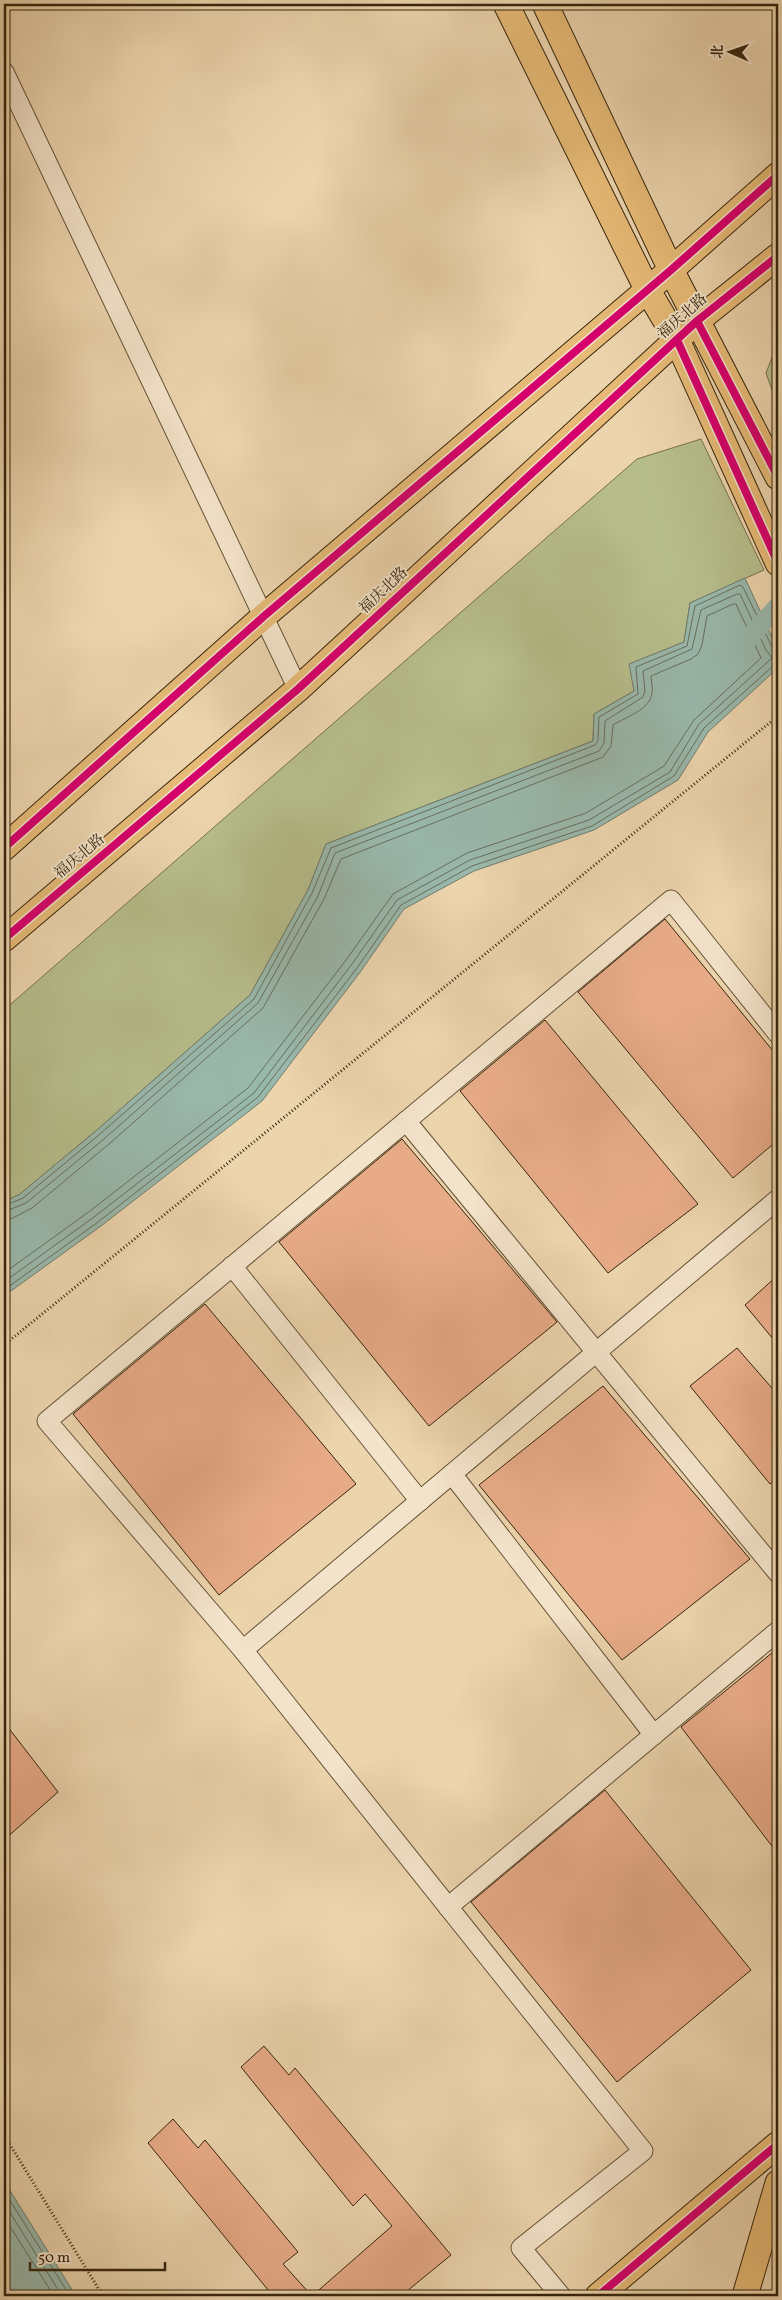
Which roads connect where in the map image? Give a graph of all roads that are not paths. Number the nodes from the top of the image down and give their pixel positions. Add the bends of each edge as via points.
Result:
1 (506, 4) edge
2 (545, 4) edge
3 (4, 72) edge
4 (778, 175) edge
5 (778, 256) edge
6 (671, 270) junction
7 (647, 289) junction
8 (697, 321) junction
9 (677, 340) junction
10 (778, 477) edge
11 (778, 563) edge
12 (263, 616) junction
13 (298, 689) junction
14 (4, 848) edge
15 (4, 939) edge
16 (778, 1034) edge
17 (406, 1121) junction
18 (778, 1199) edge
19 (232, 1266) junction
20 (597, 1352) junction
21 (452, 1474) junction
22 (420, 1501) junction
23 (778, 1573) edge
24 (778, 1632) edge
25 (243, 1650) junction
26 (654, 1735) junction
27 (448, 1907) junction
28 (778, 2144) edge
29 (778, 2183) edge
30 (561, 2296) edge
31 (598, 2296) edge
32 (745, 2296) edge

1 - 7 main road
2 - 6 main road
3 - 12 street
4 - 6 main road
5 - 8 main road, 福庆北路
6 - 7 main road
6 - 8 main road
7 - 9 main road
7 - 12 main road
8 - 9 main road, 福庆北路
8 - 10 main road
9 - 11 main road
9 - 13 main road, 福庆北路
12 - 13 street
12 - 14 main road
13 - 15 main road, 福庆北路
16 - 17 street via 671,900
17 - 19 street
17 - 20 street
18 - 20 street
19 - 22 street
19 - 25 street via 47,1421
20 - 21 street
20 - 23 street
21 - 22 street
21 - 26 street
22 - 25 street
24 - 26 street
25 - 27 street
26 - 27 street
27 - 30 street via 643,2151 521,2248
28 - 31 main road
29 - 32 main road

